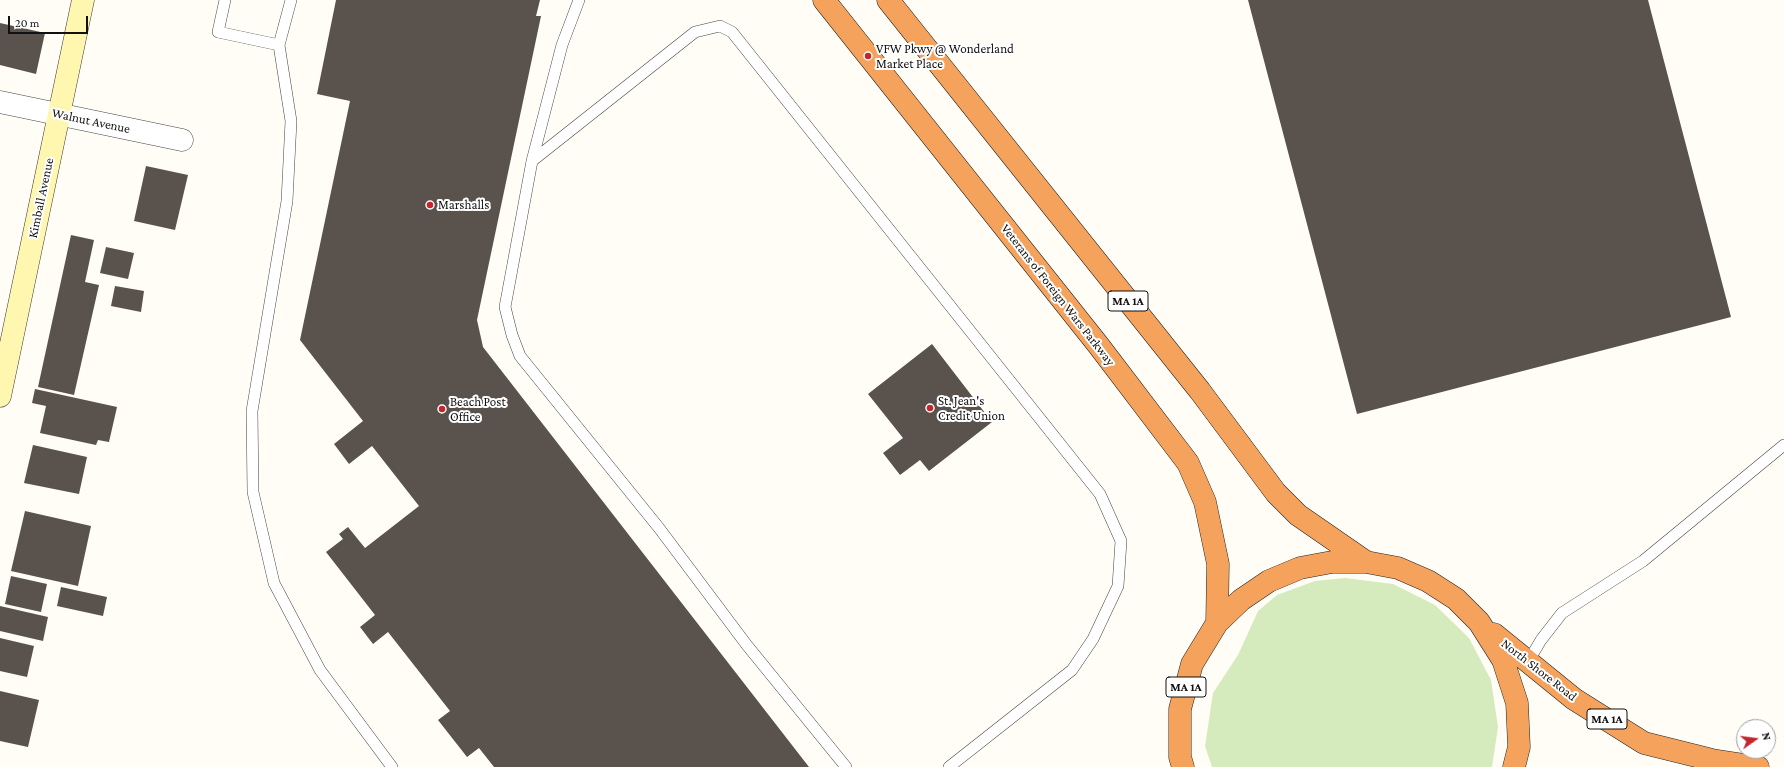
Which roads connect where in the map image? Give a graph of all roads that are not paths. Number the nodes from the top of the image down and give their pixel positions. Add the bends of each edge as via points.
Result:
1 (83, 0) edge
2 (225, 0) edge
3 (291, 0) edge
4 (579, 0) edge
5 (824, 0) edge
6 (888, 0) edge
7 (279, 45) junction
8 (0, 102) edge
9 (59, 114) junction
10 (182, 140) dead end
11 (532, 161) junction
12 (0, 396) edge
13 (1784, 445) edge
14 (1366, 562) junction
15 (1479, 622) junction
16 (1217, 623) junction
17 (1528, 662) junction
18 (1179, 764) edge
19 (392, 767) edge
20 (846, 767) edge
21 (949, 767) edge
22 (1514, 767) edge
23 (1758, 767) edge

1 - 9 street, Kimball Avenue
2 - 7 lane via 218,32
3 - 7 lane
4 - 11 lane via 562,45
5 - 16 highway, Veterans of Foreign Wars Parkway via 1098,346 1188,464 1205,502 1218,564
6 - 14 highway, MA 1A via 1200,392 1276,493 1298,515
7 - 19 lane via 291,121 290,143 286,201 252,411 253,492 274,583 320,670
8 - 9 street, Walnut Avenue
9 - 10 street, Walnut Avenue
9 - 12 street, Kimball Avenue
11 - 20 lane via 505,307 520,356
11 - 21 lane via 695,32 720,26 732,32 1100,494 1121,541 1118,586 1093,639 1072,670
13 - 17 lane via 1643,561 1562,613
14 - 15 highway, MA 1A via 1398,568 1428,581 1456,599
14 - 16 highway via 1332,562 1300,568 1268,581 1241,600
15 - 17 highway, North Shore Road / MA 1A
15 - 22 highway via 1503,660 1516,702 1518,747
16 - 18 highway, MA 1A via 1192,664 1180,709
17 - 23 highway, North Shore Road / MA 1A via 1574,699 1644,743 1712,760

